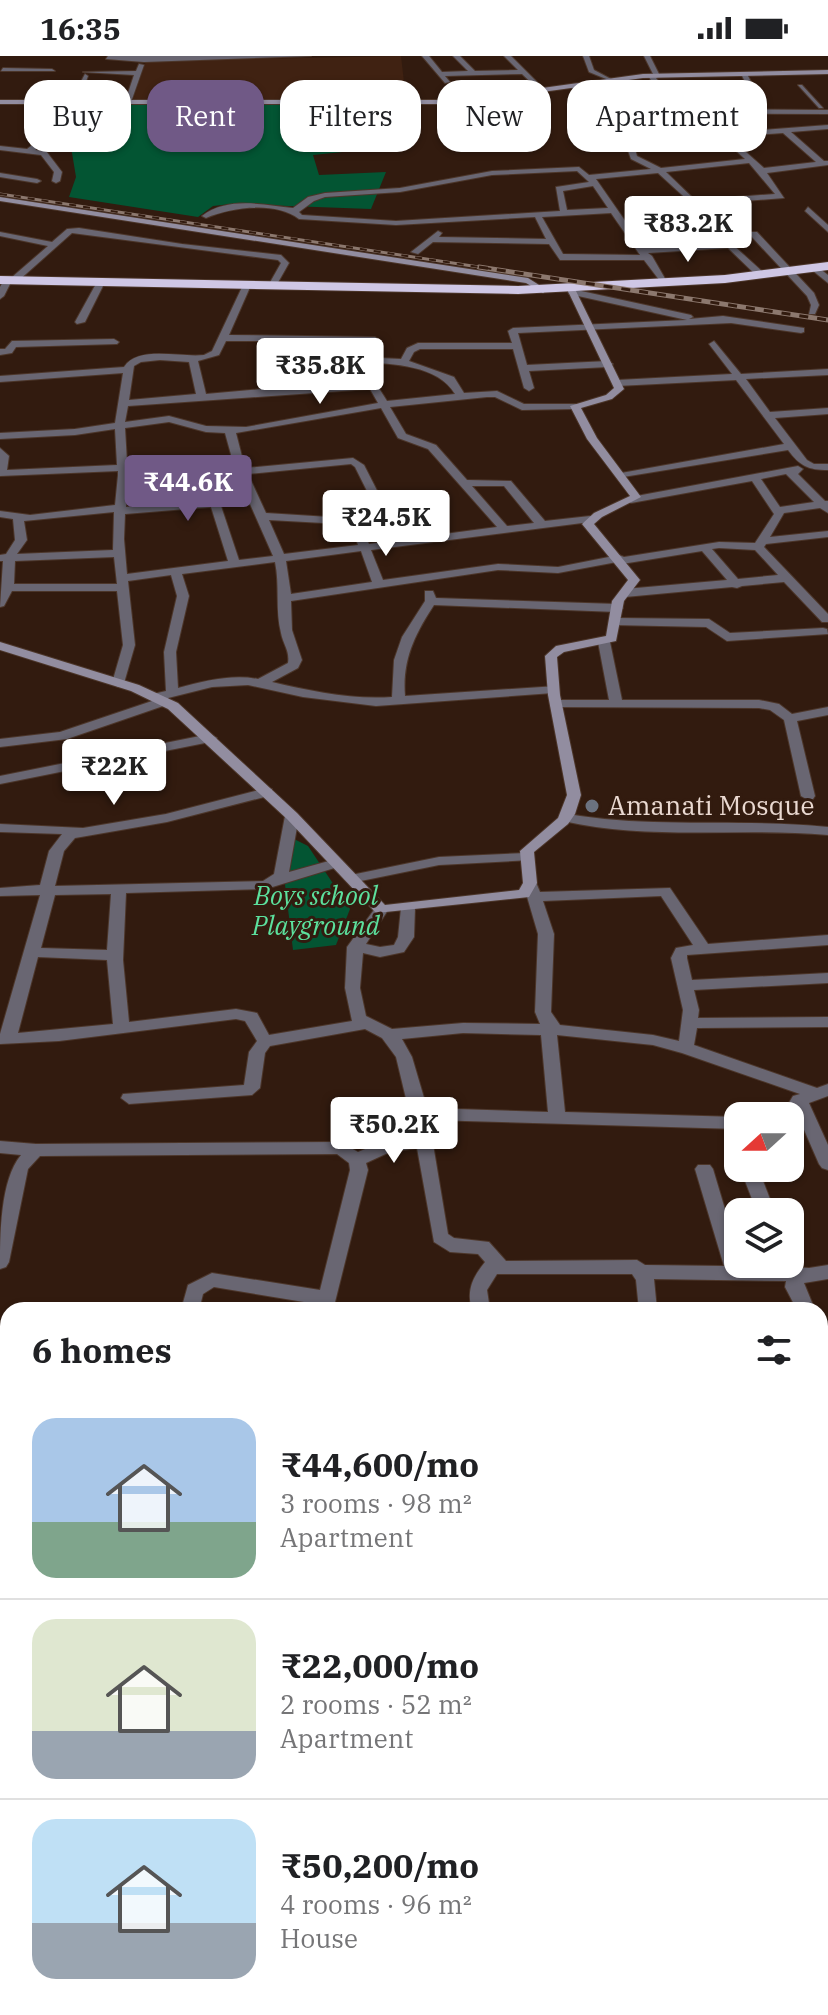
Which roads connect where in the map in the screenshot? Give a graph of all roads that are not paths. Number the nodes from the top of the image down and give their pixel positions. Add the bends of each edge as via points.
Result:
1 (308, 56) edge
2 (425, 56) edge
3 (456, 56) edge
4 (507, 56) edge
5 (586, 56) edge
6 (647, 56) edge
7 (108, 58) dead end
8 (145, 58) edge
9 (13, 59) dead end
10 (496, 63) dead end
11 (481, 64) dead end
12 (503, 70) junction
13 (52, 71) dead end
14 (472, 72) junction
15 (489, 72) junction
16 (524, 72) junction
17 (828, 72) edge
18 (139, 73) junction
19 (2, 74) edge
20 (442, 74) junction
21 (744, 74) junction
22 (654, 76) junction
23 (84, 80) edge
24 (445, 80) edge
25 (532, 80) edge
26 (609, 80) joint
27 (657, 80) edge
28 (747, 80) edge
29 (800, 86) dead end
30 (131, 94) edge
31 (437, 101) edge
32 (24, 102) edge
33 (131, 102) edge
34 (1, 103) edge
35 (767, 104) edge
36 (825, 106) edge
37 (767, 112) edge
38 (767, 121) edge
39 (828, 127) edge
40 (794, 129) junction
41 (784, 130) junction
42 (767, 131) edge
43 (0, 148) edge
44 (24, 150) edge
45 (36, 152) edge
46 (631, 152) edge
47 (741, 152) edge
48 (0, 157) edge
49 (751, 161) junction
50 (49, 162) junction
51 (826, 163) edge
52 (0, 165) edge
53 (15, 167) dead end
54 (660, 170) junction
55 (762, 171) junction
56 (0, 175) edge
57 (23, 178) junction
58 (37, 181) dead end
59 (56, 181) dead end
60 (592, 182) junction
61 (0, 199) edge
62 (808, 209) dead end
63 (613, 210) junction
64 (295, 211) junction
65 (564, 213) junction
66 (537, 214) junction
67 (206, 216) dead end
68 (429, 218) junction
69 (828, 230) edge
70 (0, 234) edge
71 (754, 234) dead end
72 (721, 237) dead end
73 (432, 239) junction
74 (551, 242) junction
75 (54, 245) junction
76 (730, 245) junction
77 (415, 252) dead end
78 (646, 254) junction
79 (821, 267) edge
80 (789, 272) junction
81 (758, 275) junction
82 (7, 280) edge
83 (828, 280) edge
84 (101, 282) junction
85 (663, 282) junction
86 (247, 285) junction
87 (272, 286) junction
88 (543, 290) junction
89 (572, 290) junction
90 (0, 296) edge
91 (812, 312) dead end
92 (733, 320) junction
93 (80, 322) dead end
94 (589, 329) junction
95 (801, 330) dead end
96 (224, 338) junction
97 (265, 339) junction
98 (375, 340) dead end
99 (114, 342) dead end
100 (714, 344) dead end
101 (516, 346) junction
102 (0, 352) edge
103 (193, 359) junction
104 (362, 359) dead end
105 (404, 362) junction
106 (608, 364) junction
107 (523, 368) junction
108 (128, 370) junction
109 (828, 372) edge
110 (740, 378) junction
111 (0, 379) edge
112 (617, 383) junction
113 (529, 388) dead end
114 (266, 392) junction
115 (461, 396) junction
116 (202, 397) junction
117 (123, 403) junction
118 (382, 405) junction
119 (575, 406) junction
120 (828, 411) edge
121 (769, 415) junction
122 (120, 424) junction
123 (230, 430) junction
124 (0, 436) edge
125 (791, 446) junction
126 (0, 451) edge
127 (123, 466) junction
128 (812, 467) junction
129 (828, 467) edge
130 (791, 470) junction
131 (241, 471) junction
132 (0, 473) edge
133 (621, 476) junction
134 (754, 476) junction
135 (463, 483) junction
136 (255, 500) junction
137 (631, 500) junction
138 (215, 503) junction
139 (826, 506) edge
140 (119, 510) junction
141 (427, 510) dead end
142 (778, 510) junction
143 (0, 514) edge
144 (18, 515) junction
145 (262, 516) junction
146 (385, 516) junction
147 (590, 519) junction
148 (345, 521) junction
149 (541, 524) junction
150 (503, 528) junction
151 (828, 534) edge
152 (760, 544) junction
153 (361, 547) junction
154 (704, 547) junction
155 (120, 553) junction
156 (4, 558) edge
157 (279, 558) junction
158 (620, 559) junction
159 (234, 563) junction
160 (175, 571) junction
161 (423, 578) junction
162 (788, 578) junction
163 (5, 580) edge
164 (124, 583) junction
165 (379, 584) junction
166 (737, 585) junction
167 (625, 593) junction
168 (288, 598) junction
169 (431, 601) junction
170 (0, 603) edge
171 (617, 615) junction
172 (826, 627) edge
173 (604, 642) junction
174 (0, 646) edge
175 (263, 682) junction
176 (118, 683) junction
177 (554, 696) junction
178 (165, 697) junction
179 (399, 702) junction
180 (616, 704) junction
181 (828, 711) edge
182 (790, 718) junction
183 (210, 738) junction
184 (0, 743) edge
185 (0, 780) edge
186 (267, 792) junction
187 (808, 796) dead end
188 (292, 816) junction
189 (568, 818) junction
190 (0, 828) edge
191 (86, 830) junction
192 (828, 831) edge
193 (526, 857) junction
194 (336, 863) junction
195 (351, 879) junction
196 (278, 880) junction
197 (119, 890) junction
198 (533, 890) junction
199 (44, 891) junction
200 (0, 892) edge
201 (408, 908) junction
202 (381, 910) junction
203 (828, 940) edge
204 (355, 947) junction
205 (702, 947) junction
206 (32, 952) junction
207 (113, 955) junction
208 (828, 978) edge
209 (686, 985) junction
210 (828, 1022) edge
211 (690, 1023) junction
212 (365, 1024) junction
213 (122, 1029) junction
214 (551, 1030) junction
215 (390, 1035) junction
216 (4, 1039) edge
217 (265, 1041) junction
218 (686, 1048) junction
219 (129, 1098) dead end
220 (808, 1100) edge
221 (419, 1114) junction
222 (557, 1116) junction
223 (724, 1128) edge
224 (820, 1129) edge
225 (422, 1141) junction
226 (0, 1147) edge
227 (36, 1150) junction
228 (357, 1160) junction
229 (828, 1164) edge
230 (704, 1169) dead end
231 (724, 1236) edge
232 (0, 1261) edge
233 (494, 1264) junction
234 (804, 1271) edge
235 (642, 1272) junction
236 (828, 1272) edge
237 (724, 1273) edge
238 (795, 1278) edge
239 (192, 1302) edge
240 (316, 1302) edge
241 (326, 1302) edge
242 (478, 1302) edge
243 (647, 1302) edge
244 (802, 1302) edge

1 - 8 street
2 - 20 street
3 - 14 street
4 - 16 street
5 - 26 street via 591,71
6 - 22 street
7 - 8 street
8 - 18 street
9 - 19 street
10 - 12 street
11 - 15 street
12 - 15 street
12 - 16 street
13 - 19 street
14 - 15 street
14 - 20 street
16 - 25 street
17 - 21 street
18 - 23 street via 86,74
18 - 30 street
20 - 24 street
21 - 22 street
21 - 28 street
22 - 26 street
22 - 27 street
29 - 36 street
31 - 33 street
32 - 34 street
35 - 36 street
36 - 37 street
38 - 40 street
39 - 40 street
40 - 41 street
41 - 42 street
41 - 51 street
43 - 44 street
45 - 50 street
46 - 54 street
47 - 49 street
48 - 50 street
49 - 54 street
49 - 55 street
50 - 57 street
50 - 59 street via 58,172
51 - 55 street
52 - 53 street
54 - 55 street via 697,203 781,196
54 - 60 street via 596,176
56 - 57 street
57 - 58 street
60 - 63 street
60 - 64 street via 579,169 492,173 400,190 325,195
60 - 65 street via 557,191
61 - 88 street via 528,281
62 - 69 street
63 - 65 street
63 - 78 street
64 - 67 street via 222,207
64 - 68 street via 299,217 389,223
65 - 66 street
66 - 68 street
66 - 74 street
68 - 73 street via 438,231
70 - 75 street
71 - 80 street
72 - 76 street
73 - 74 street
73 - 77 street
74 - 78 street via 560,257 569,260
75 - 82 street
75 - 87 street via 79,230 281,258 285,263
76 - 78 street
76 - 81 street
78 - 85 street
79 - 80 highway
79 - 83 street
80 - 81 highway
80 - 91 street via 811,295
81 - 85 highway
82 - 84 highway
82 - 90 street
84 - 86 highway
84 - 93 street
85 - 89 highway
86 - 87 highway
86 - 96 street
87 - 88 highway
88 - 89 highway
89 - 92 street via 677,316
89 - 94 street
92 - 94 street
92 - 95 street
94 - 101 street via 513,331
94 - 106 street
96 - 97 street
96 - 103 street via 216,353
97 - 98 street
97 - 114 street
99 - 102 street via 12,344 9,351
100 - 110 street
101 - 105 street via 418,346
101 - 107 street
103 - 108 street via 139,360
103 - 116 street
104 - 105 street
105 - 115 street via 451,379
106 - 107 street
106 - 112 street
107 - 113 street
108 - 111 street
108 - 117 street
109 - 110 street
110 - 112 street
110 - 121 street
112 - 119 street via 617,394
114 - 116 street
114 - 118 street via 370,381
115 - 118 street
115 - 119 street via 497,394 522,407
116 - 117 street
117 - 122 street
118 - 123 street
118 - 135 street via 402,436 428,444
119 - 133 street
120 - 121 street
121 - 125 street
122 - 123 street via 169,419
122 - 124 street
122 - 127 street
123 - 131 street
125 - 128 street
125 - 133 street
126 - 132 street
127 - 131 street via 192,461 201,475
127 - 132 street
127 - 140 street
128 - 129 street
128 - 130 street
130 - 134 street
130 - 139 street
131 - 136 street
131 - 146 street via 353,461
133 - 137 street via 636,497
134 - 137 street
134 - 142 street
135 - 149 street via 507,483
135 - 150 street
136 - 138 street
136 - 145 street
137 - 147 street
138 - 140 street
138 - 159 street
139 - 142 street
140 - 144 street
140 - 155 street
141 - 146 street
142 - 152 street
143 - 144 street
144 - 156 street via 21,540
145 - 148 street
145 - 157 street
146 - 148 street
147 - 149 street
147 - 158 street via 591,528
148 - 153 street via 357,530
149 - 150 street
150 - 153 street
151 - 152 street
152 - 154 street
152 - 162 street
153 - 157 street
153 - 165 street
154 - 158 street
154 - 166 street
155 - 156 street
155 - 164 street
156 - 163 street
157 - 159 street
157 - 168 street
158 - 161 street via 558,570 508,566
158 - 167 street via 634,580
159 - 160 street
160 - 164 street
160 - 178 street via 183,596
161 - 165 street
161 - 169 street
162 - 166 street
162 - 172 street
163 - 164 street
163 - 170 street
164 - 176 street via 129,645
165 - 168 street
166 - 167 street
167 - 171 street
168 - 175 street via 286,631 296,660
169 - 171 street
169 - 179 street via 399,655
171 - 172 street via 709,623 733,638
171 - 173 street via 612,638
173 - 177 street via 553,651
173 - 180 street
174 - 176 street
175 - 178 street via 212,683
175 - 179 street via 328,697
176 - 178 street
177 - 179 street
177 - 180 street
177 - 189 street via 574,795
178 - 183 street
178 - 184 street via 62,736
180 - 182 street via 759,704
181 - 182 street
182 - 187 street
183 - 185 street
183 - 186 street
186 - 188 street
186 - 191 street via 167,818
188 - 194 street
188 - 196 street
189 - 192 street via 635,828 756,824
189 - 193 street via 535,842
190 - 191 street
191 - 199 street via 61,840
193 - 195 street via 439,861
193 - 198 street
194 - 195 street
194 - 196 street
195 - 202 street
196 - 197 street via 254,887
197 - 199 street
197 - 207 street
198 - 201 street
198 - 205 street via 665,891
198 - 214 street via 546,934 543,1012
199 - 200 street
199 - 206 street
201 - 202 street
201 - 204 street via 406,937 399,949
202 - 204 street
203 - 205 street
204 - 212 street via 355,1006
205 - 209 street via 681,951
206 - 207 street
206 - 216 street
207 - 213 street
208 - 209 street
209 - 211 street
210 - 211 street
211 - 218 street
212 - 215 street
212 - 217 street
213 - 216 street
213 - 217 street via 245,1014
214 - 215 street via 463,1028
214 - 218 street
214 - 222 street
215 - 221 street via 403,1054
217 - 219 street via 259,1045 254,1083 246,1091
218 - 220 street
220 - 224 street
221 - 222 street
221 - 225 street
222 - 223 street
224 - 229 street
225 - 228 street via 387,1146
225 - 233 street via 440,1237 450,1245 483,1247
226 - 227 street
227 - 228 street via 340,1148
227 - 232 street via 20,1167
228 - 241 street via 359,1170
230 - 231 street
233 - 235 street via 511,1269 628,1267
233 - 242 street via 478,1284
234 - 236 street
235 - 237 street
235 - 243 street
238 - 244 street
239 - 240 street via 195,1290 212,1280

